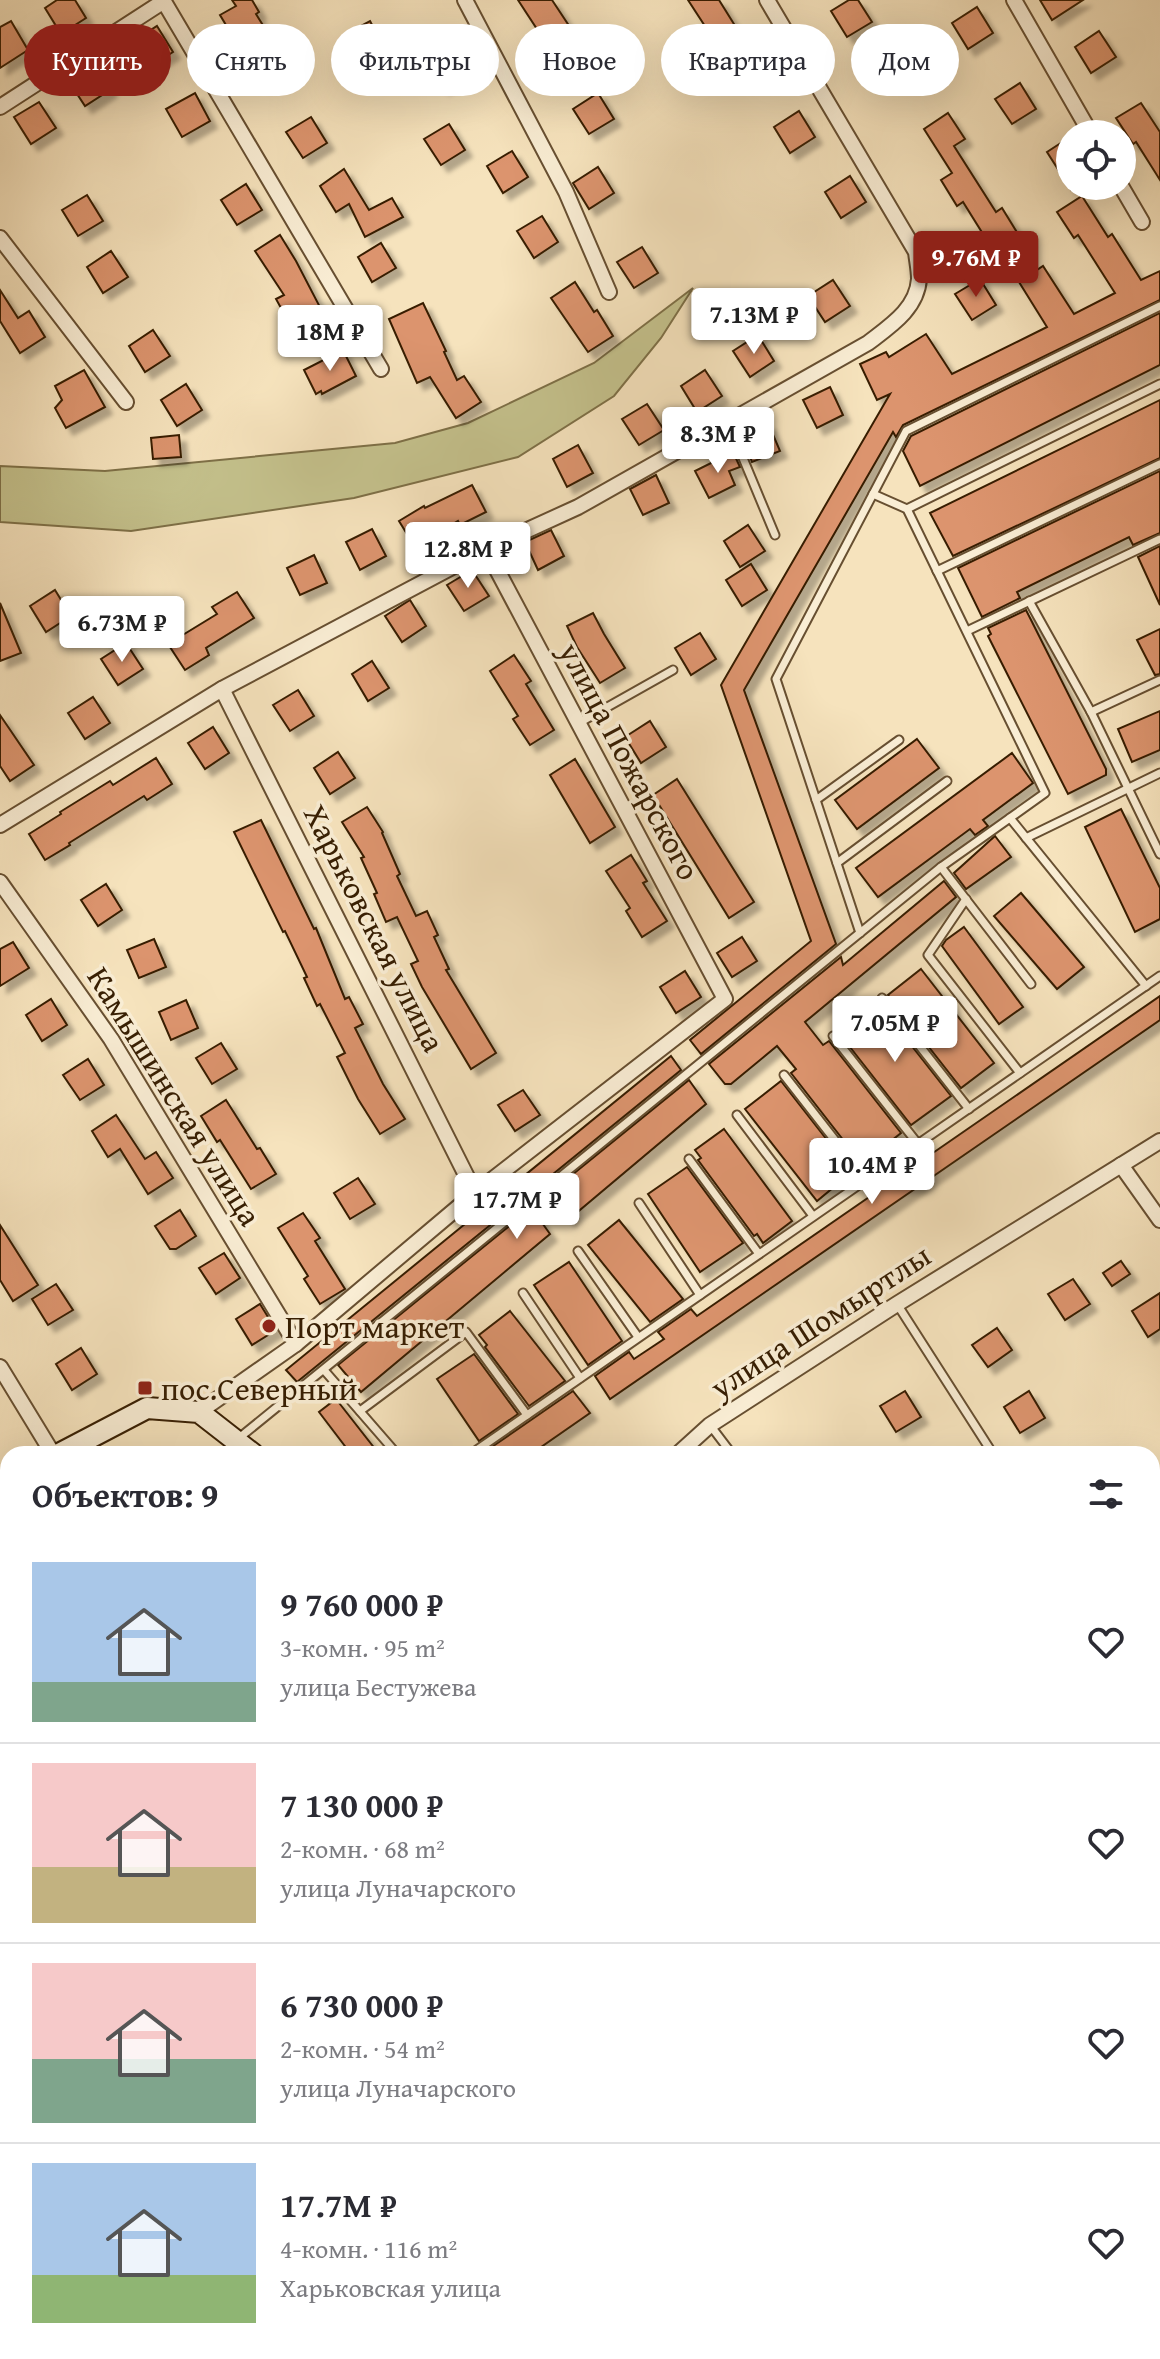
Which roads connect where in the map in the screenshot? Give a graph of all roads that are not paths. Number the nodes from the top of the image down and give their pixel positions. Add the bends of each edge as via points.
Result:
1 (465, 0) edge
2 (767, 0) edge
3 (1014, 0) edge
4 (164, 1) edge
5 (0, 107) edge
6 (1083, 120) edge
7 (1129, 200) edge
8 (1142, 222) dead end
9 (0, 238) edge
10 (609, 292) dead end
11 (1160, 306) edge
12 (381, 369) dead end
13 (1160, 384) edge
14 (126, 402) dead end
15 (727, 422) junction
16 (1160, 464) edge
17 (873, 494) junction
18 (907, 509) junction
19 (775, 535) dead end
20 (1160, 539) edge
21 (486, 549) junction
22 (937, 571) junction
23 (1029, 601) junction
24 (967, 631) junction
25 (673, 670) dead end
26 (1160, 680) edge
27 (222, 689) junction
28 (1091, 712) junction
29 (579, 723) junction
30 (899, 740) dead end
31 (1160, 773) edge
32 (947, 781) dead end
33 (1128, 788) junction
34 (816, 800) junction
35 (1010, 818) junction
36 (0, 825) edge
37 (1026, 838) junction
38 (1160, 854) edge
39 (837, 863) junction
40 (941, 867) junction
41 (0, 882) edge
42 (966, 899) junction
43 (860, 933) junction
44 (1160, 976) edge
45 (1031, 984) dead end
46 (1146, 986) junction
47 (882, 998) dead end
48 (833, 1036) dead end
49 (1020, 1073) junction
50 (784, 1075) dead end
51 (969, 1109) junction
52 (737, 1115) dead end
53 (1160, 1141) edge
54 (918, 1144) junction
55 (689, 1159) dead end
56 (1121, 1165) junction
57 (866, 1180) junction
58 (475, 1193) junction
59 (639, 1203) dead end
60 (813, 1216) junction
61 (1160, 1220) edge
62 (578, 1251) dead end
63 (759, 1254) junction
64 (523, 1293) dead end
65 (700, 1295) junction
66 (897, 1304) junction
67 (638, 1337) junction
68 (296, 1344) junction
69 (0, 1367) edge
70 (324, 1370) junction
71 (580, 1378) junction
72 (360, 1411) junction
73 (199, 1412) junction
74 (527, 1415) junction
75 (710, 1425) junction
76 (236, 1440) junction
77 (48, 1446) edge
78 (74, 1446) edge
79 (243, 1446) edge
80 (390, 1446) edge
81 (482, 1446) edge
82 (687, 1446) edge
83 (726, 1446) edge
84 (988, 1446) edge

1 - 10 street via 566,192
2 - 15 street via 916,252 919,280 900,318 868,343
3 - 6 street
4 - 5 street
4 - 12 street
7 - 8 street
9 - 14 street
11 - 17 lane via 906,431
13 - 18 lane
15 - 19 lane
15 - 21 street via 578,507
16 - 22 lane
17 - 18 lane
17 - 34 lane via 776,679
18 - 22 lane
20 - 23 lane
21 - 27 street
21 - 29 street, улица Пожарского
22 - 24 lane
23 - 24 lane
23 - 28 lane
24 - 35 lane via 1045,793
25 - 29 lane
26 - 28 lane
27 - 36 street
27 - 58 street, Харьковская улица
28 - 33 lane
29 - 58 street, улица Пожарского via 725,999
30 - 34 lane
31 - 33 lane
32 - 39 lane
33 - 37 lane
33 - 38 lane
34 - 39 lane
35 - 37 lane
35 - 40 lane
37 - 46 lane
39 - 43 lane
40 - 42 lane
40 - 43 lane
41 - 68 street, Камышинская улица via 111,1039
42 - 45 lane
42 - 49 lane via 928,955
43 - 70 lane
44 - 46 lane
46 - 49 lane
47 - 51 lane
48 - 54 lane
49 - 51 lane
50 - 57 lane
51 - 54 lane
52 - 60 lane
53 - 56 street, улица Шомыртлы
54 - 57 lane
55 - 63 lane
56 - 61 street
56 - 66 street, улица Шомыртлы
57 - 60 lane
58 - 68 street
59 - 65 lane
60 - 63 lane
62 - 67 lane
63 - 65 lane
64 - 71 lane
65 - 67 lane
66 - 75 street, улица Шомыртлы
66 - 84 lane
67 - 71 lane
68 - 73 street
69 - 77 street
70 - 72 lane
70 - 76 lane
71 - 74 lane
72 - 74 lane via 466,1332
72 - 80 lane
73 - 76 street
73 - 78 street via 147,1408
74 - 81 lane
75 - 82 street, улица Шомыртлы
75 - 83 lane
76 - 79 street

